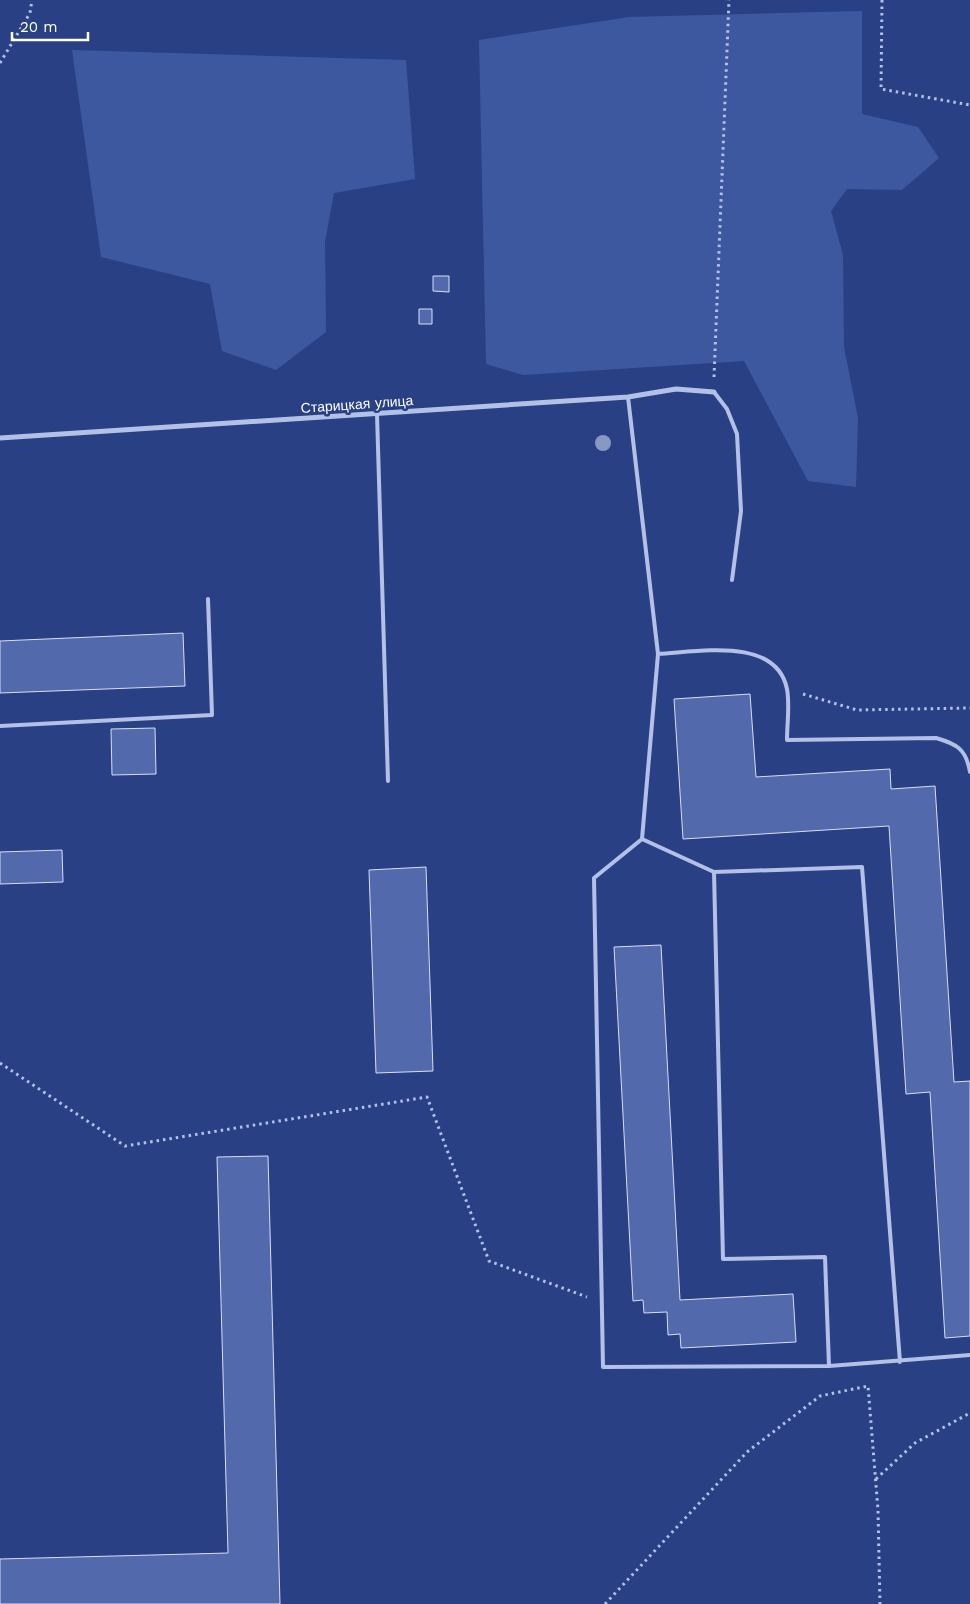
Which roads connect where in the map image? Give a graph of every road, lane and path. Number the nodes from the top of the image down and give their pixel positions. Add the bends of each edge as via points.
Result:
1 (32, 0) edge
2 (729, 0) edge
3 (882, 0) edge
4 (0, 63) edge
5 (970, 105) edge
6 (714, 392) junction
7 (628, 397) junction
8 (376, 414) junction
9 (0, 438) edge
10 (732, 580) dead end
11 (208, 599) dead end
12 (658, 654) junction
13 (787, 690) junction
14 (970, 708) edge
15 (0, 726) edge
16 (970, 772) edge
17 (388, 781) dead end
18 (642, 839) junction
19 (714, 872) junction
20 (0, 1063) edge
21 (602, 1303) junction
22 (970, 1355) edge
23 (900, 1362) junction
24 (829, 1366) junction
25 (970, 1414) edge
26 (876, 1479) junction
27 (605, 1604) edge
28 (880, 1604) edge

1 - 4 path via 30,13
2 - 6 path
3 - 5 path via 881,89
6 - 7 street, Старицкая улица via 676,389
6 - 10 lane via 727,409 737,434 741,511
7 - 8 street, Старицкая улица
7 - 12 lane
8 - 9 street, Старицкая улица
8 - 17 lane
11 - 15 lane via 212,715
12 - 13 lane via 739,652 757,655 780,670
12 - 18 lane
13 - 14 path via 857,710
13 - 16 lane via 787,740 936,738 955,743 968,759
18 - 19 lane
18 - 21 lane via 594,878
19 - 23 lane via 862,867
19 - 24 lane via 723,1259 826,1257
20 - 21 path via 125,1146 427,1098 489,1262
21 - 24 lane via 602,1367
22 - 23 lane
23 - 24 lane
25 - 26 path via 915,1443
26 - 27 path via 868,1386 820,1396 747,1452
26 - 28 path

